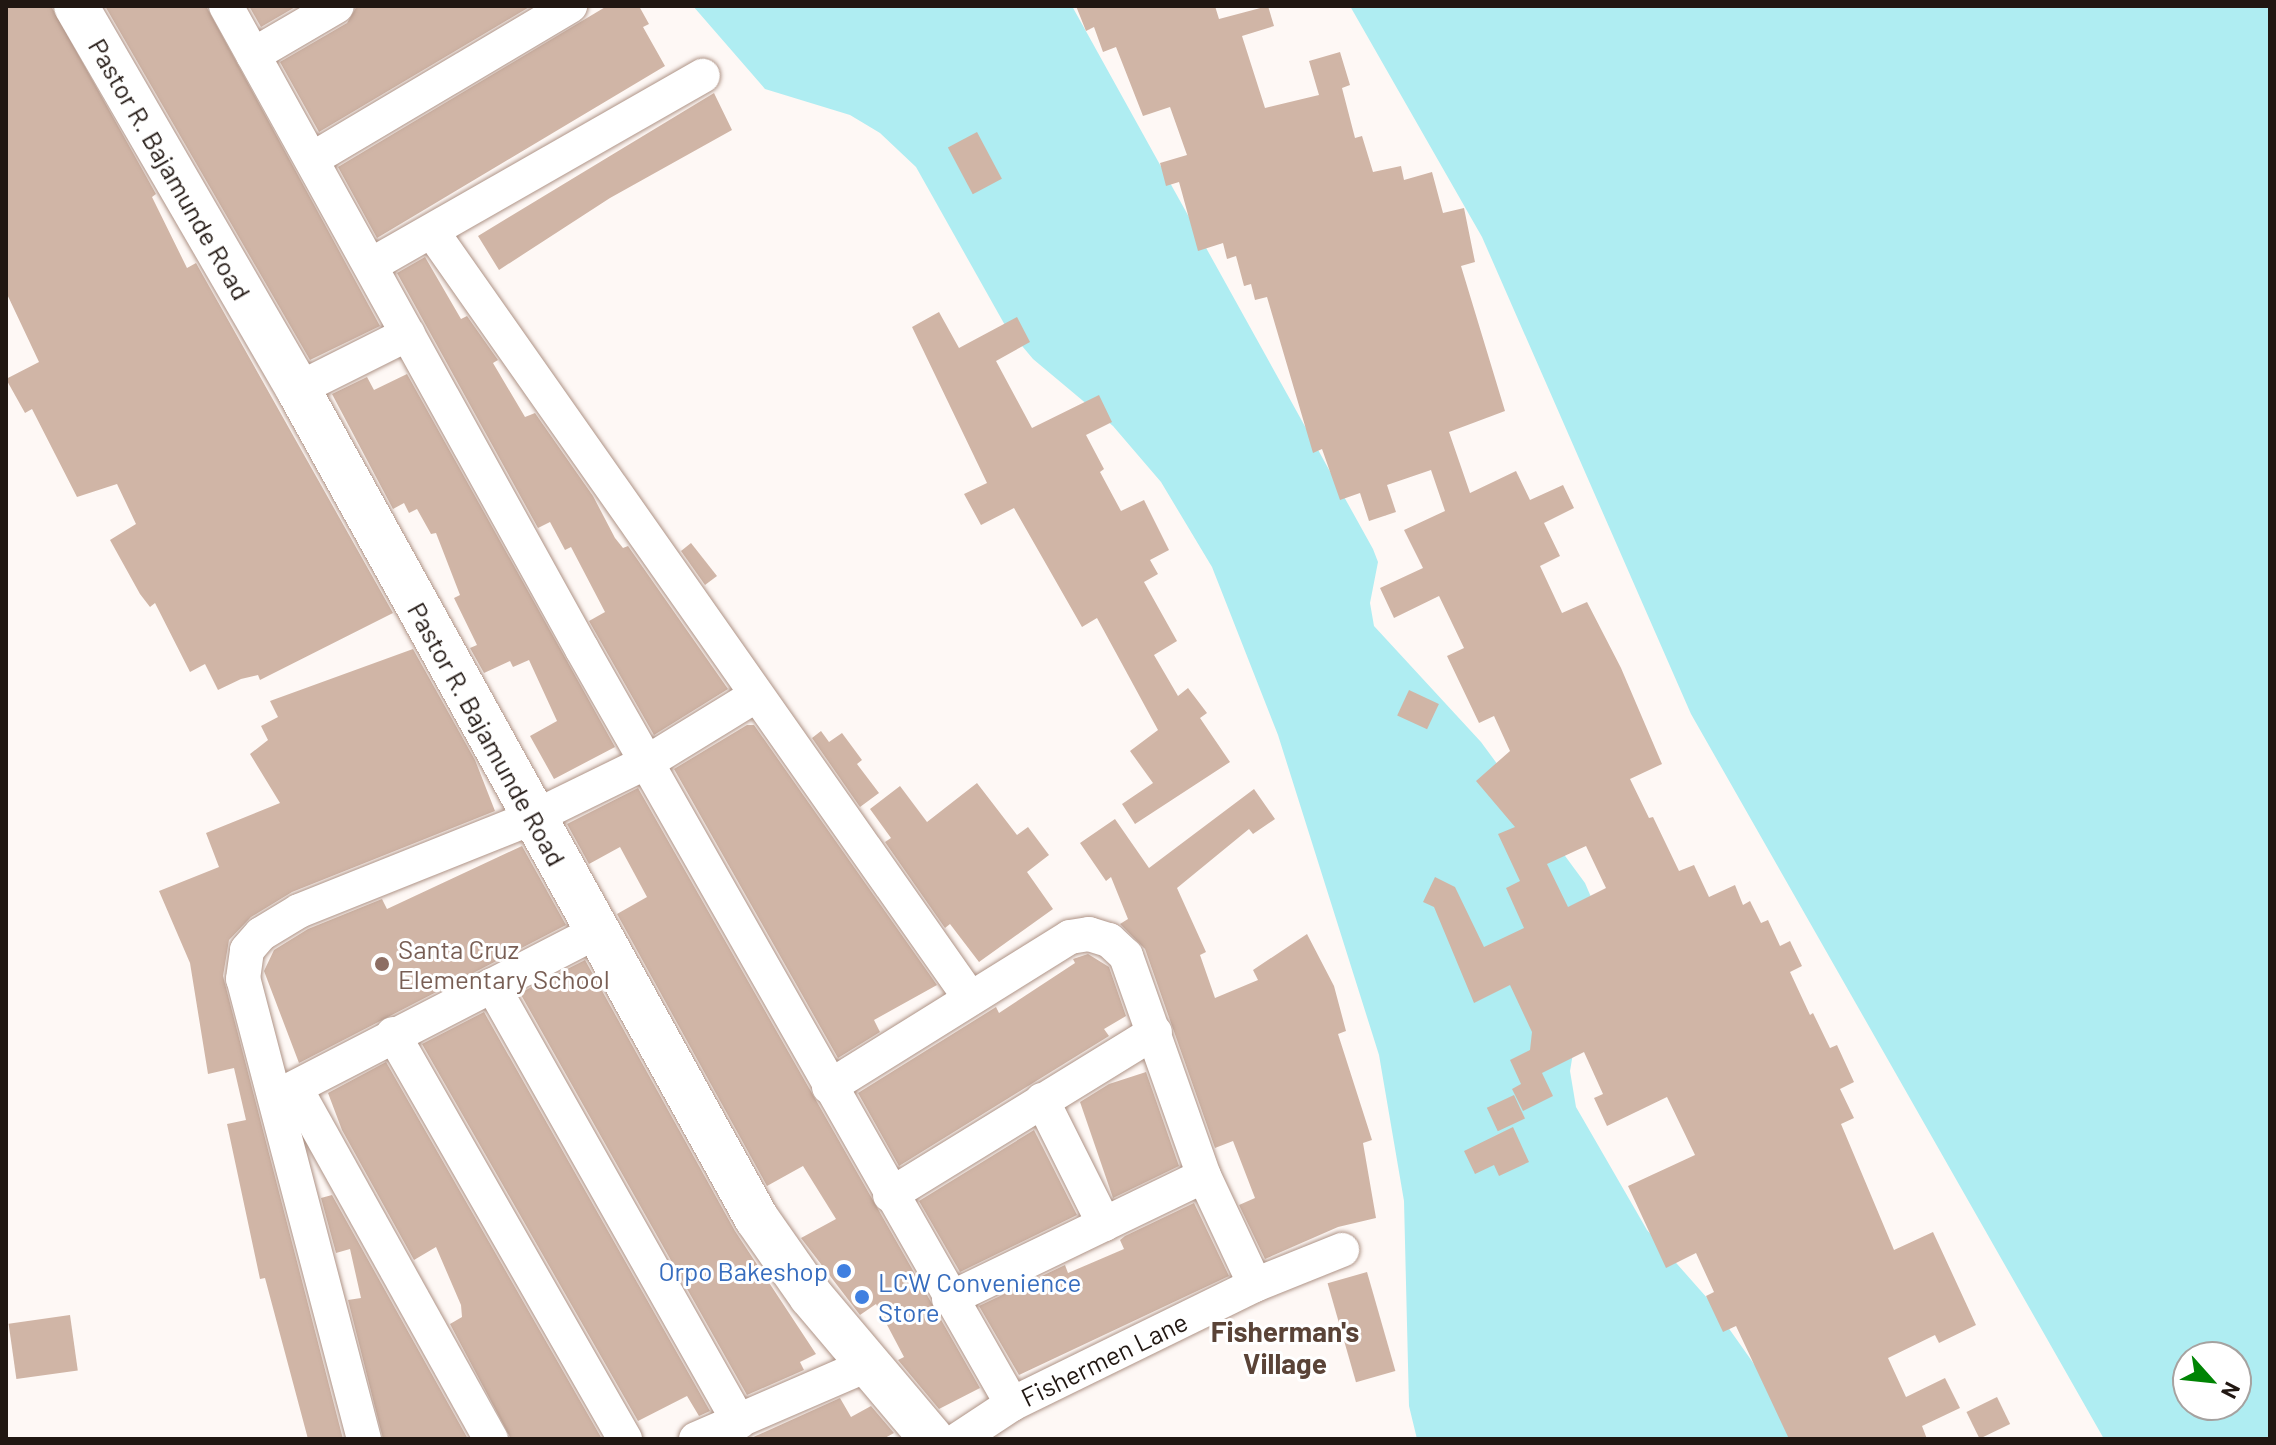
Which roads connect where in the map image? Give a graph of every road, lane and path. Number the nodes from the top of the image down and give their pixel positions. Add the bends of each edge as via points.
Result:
1 (76, 6) edge
2 (226, 6) edge
3 (337, 6) edge
4 (570, 6) edge
5 (253, 55) junction
6 (703, 76) dead end
7 (314, 158) junction
8 (433, 233) junction
9 (371, 265) junction
10 (408, 334) junction
11 (298, 389) junction
12 (755, 696) junction
13 (649, 761) junction
14 (532, 818) junction
15 (597, 931) junction
16 (492, 985) junction
17 (970, 998) junction
18 (1155, 1032) junction
19 (393, 1034) junction
20 (829, 1087) junction
21 (287, 1093) junction
22 (1042, 1100) junction
23 (1204, 1176) junction
24 (890, 1195) junction
25 (1104, 1224) junction
26 (1342, 1250) dead end
27 (1255, 1285) junction
28 (949, 1299) junction
29 (869, 1364) junction
30 (1012, 1404) junction
31 (739, 1422) junction
32 (364, 1439) edge
33 (491, 1439) edge
34 (625, 1439) edge
35 (696, 1439) edge
36 (932, 1439) edge
37 (959, 1439) edge

1 - 11 street, Pastor R. Bajamunde Road
2 - 5 street
3 - 5 street
4 - 7 street
5 - 7 street
6 - 8 street
7 - 9 street
8 - 9 street
8 - 12 street
9 - 10 street
10 - 11 street
10 - 13 street
11 - 14 street, Pastor R. Bajamunde Road
12 - 13 street
12 - 17 street
13 - 14 street
13 - 20 street
14 - 15 street, Pastor R. Bajamunde Road
14 - 21 street via 299,911 261,934 247,950 243,979
15 - 16 street
15 - 29 street, Pastor R. Bajamunde Road via 757,1219 811,1296
16 - 19 street
16 - 31 street
17 - 18 street via 1070,937 1089,934 1109,940 1126,956
17 - 20 street
18 - 22 street
18 - 23 street
19 - 21 street
19 - 34 street
20 - 24 street
21 - 32 street
21 - 33 street
22 - 24 street
22 - 25 street
23 - 25 street
23 - 27 street
24 - 28 street
25 - 28 street
26 - 27 street, Fishermen Lane
27 - 30 street, Fishermen Lane
28 - 30 street
29 - 31 street
29 - 36 street, Pastor R. Bajamunde Road
30 - 37 street, Fishermen Lane
31 - 35 street

